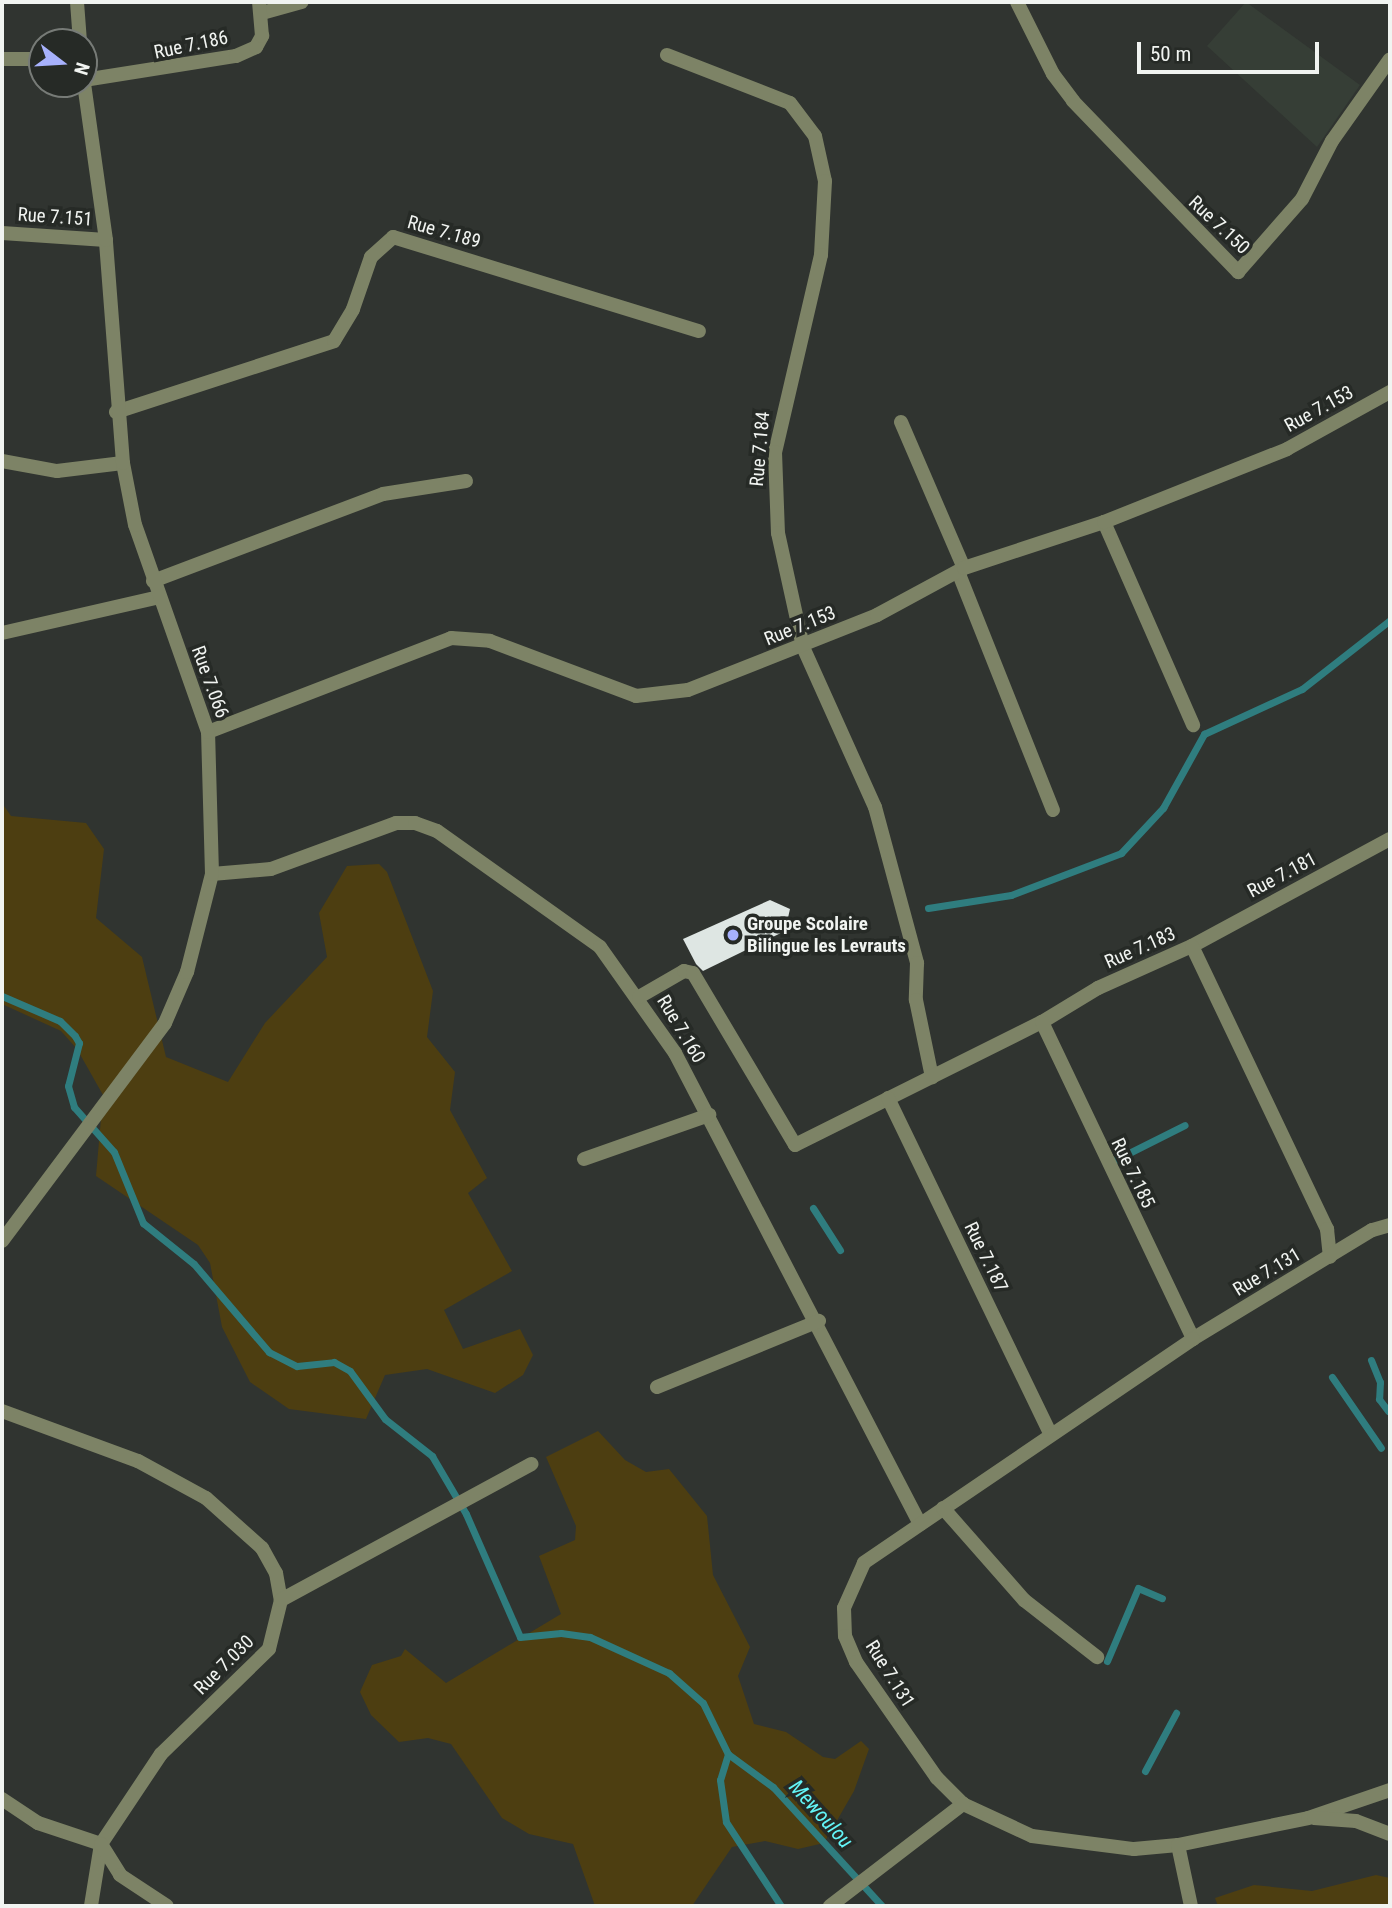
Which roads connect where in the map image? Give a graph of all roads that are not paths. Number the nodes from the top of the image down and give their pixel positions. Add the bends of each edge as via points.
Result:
1 (77, 2) edge
2 (302, 2) edge
3 (1017, 2) edge
4 (260, 8) edge
5 (79, 28) edge
6 (667, 55) dead end
7 (2, 59) edge
8 (28, 59) edge
9 (1390, 59) edge
10 (98, 80) edge
11 (86, 98) edge
12 (2, 233) edge
13 (106, 240) junction
14 (699, 331) dead end
15 (1390, 392) edge
16 (116, 412) junction
17 (901, 422) dead end
18 (2, 461) edge
19 (123, 463) junction
20 (466, 481) dead end
21 (1104, 522) junction
22 (962, 571) junction
23 (153, 581) junction
24 (159, 597) junction
25 (2, 633) edge
26 (803, 647) junction
27 (1193, 725) dead end
28 (208, 732) junction
29 (1053, 810) dead end
30 (1390, 839) edge
31 (212, 873) junction
32 (1192, 946) junction
33 (639, 997) junction
34 (1042, 1022) junction
35 (932, 1077) junction
36 (888, 1098) junction
37 (709, 1115) junction
38 (584, 1158) dead end
39 (1390, 1225) edge
40 (2, 1241) edge
41 (1330, 1257) junction
42 (819, 1321) junction
43 (1193, 1339) junction
44 (657, 1387) dead end
45 (2, 1410) edge
46 (1050, 1433) junction
47 (532, 1464) dead end
48 (943, 1508) junction
49 (920, 1524) junction
50 (281, 1600) junction
51 (1097, 1657) dead end
52 (1390, 1790) edge
53 (2, 1799) edge
54 (963, 1804) junction
55 (1308, 1818) junction
56 (1390, 1834) edge
57 (101, 1844) junction
58 (1178, 1845) junction
59 (91, 1906) edge
60 (167, 1906) edge
61 (830, 1906) edge
62 (1191, 1906) edge

1 - 5 street
2 - 4 street
3 - 9 street, Rue 7.150 via 1053,74 1073,101 1238,272 1302,199 1332,141
4 - 10 street, Rue 7.186 via 256,47 236,56
6 - 26 street, Rue 7.184 via 790,103 815,136 825,181 821,256 775,452 778,533
7 - 8 street
11 - 13 street, Rue 7.066
12 - 13 street, Rue 7.151
13 - 16 street, Rue 7.066
14 - 16 street, Rue 7.189 via 393,237 371,257 354,309 334,341
15 - 21 street, Rue 7.153 via 1287,449
16 - 19 street, Rue 7.066
17 - 22 street
18 - 19 street via 57,471
19 - 23 street, Rue 7.066
20 - 23 street via 383,494
21 - 22 street, Rue 7.153
21 - 27 street
22 - 26 street, Rue 7.153
22 - 29 street
23 - 24 street, Rue 7.066
24 - 25 street
24 - 28 street, Rue 7.066
26 - 28 street, Rue 7.153 via 688,690 636,696 490,641 451,638
26 - 35 street, Rue 7.184 via 875,807 917,963 916,999
28 - 31 street, Rue 7.066 via 214,809
30 - 32 street, Rue 7.181
31 - 33 street, Rue 7.160 via 271,869 396,823 415,823 438,831 600,947
31 - 40 street, Rue 7.066 via 187,972 154,1040
32 - 34 street, Rue 7.183 via 1098,988
32 - 41 street, Rue 7.183 via 1327,1229
33 - 36 street, Rue 7.183 via 684,971 693,973 787,1139 799,1143
33 - 37 street, Rue 7.160
34 - 35 street, Rue 7.183
34 - 43 street, Rue 7.185
35 - 36 street, Rue 7.183
36 - 46 street, Rue 7.187
37 - 38 street
37 - 42 street, Rue 7.160
39 - 41 street, Rue 7.131 via 1372,1230
41 - 43 street, Rue 7.131
42 - 44 street
42 - 49 street, Rue 7.160
43 - 46 street, Rue 7.131
45 - 50 street, Rue 7.030 via 138,1461 206,1498 262,1548 276,1573
46 - 48 street, Rue 7.131
47 - 50 street
48 - 49 street, Rue 7.131
48 - 51 street via 1024,1600
49 - 54 street, Rue 7.131 via 864,1563 844,1608 845,1636 856,1662 937,1778
50 - 57 street, Rue 7.030 via 269,1649 161,1754
52 - 55 street, Rue 7.131
53 - 57 street via 38,1823
54 - 58 street, Rue 7.131 via 1032,1836 1134,1849
54 - 61 street
55 - 56 street via 1356,1821
55 - 58 street, Rue 7.131
57 - 59 street, Rue 7.030
57 - 60 street via 120,1875
58 - 62 street

